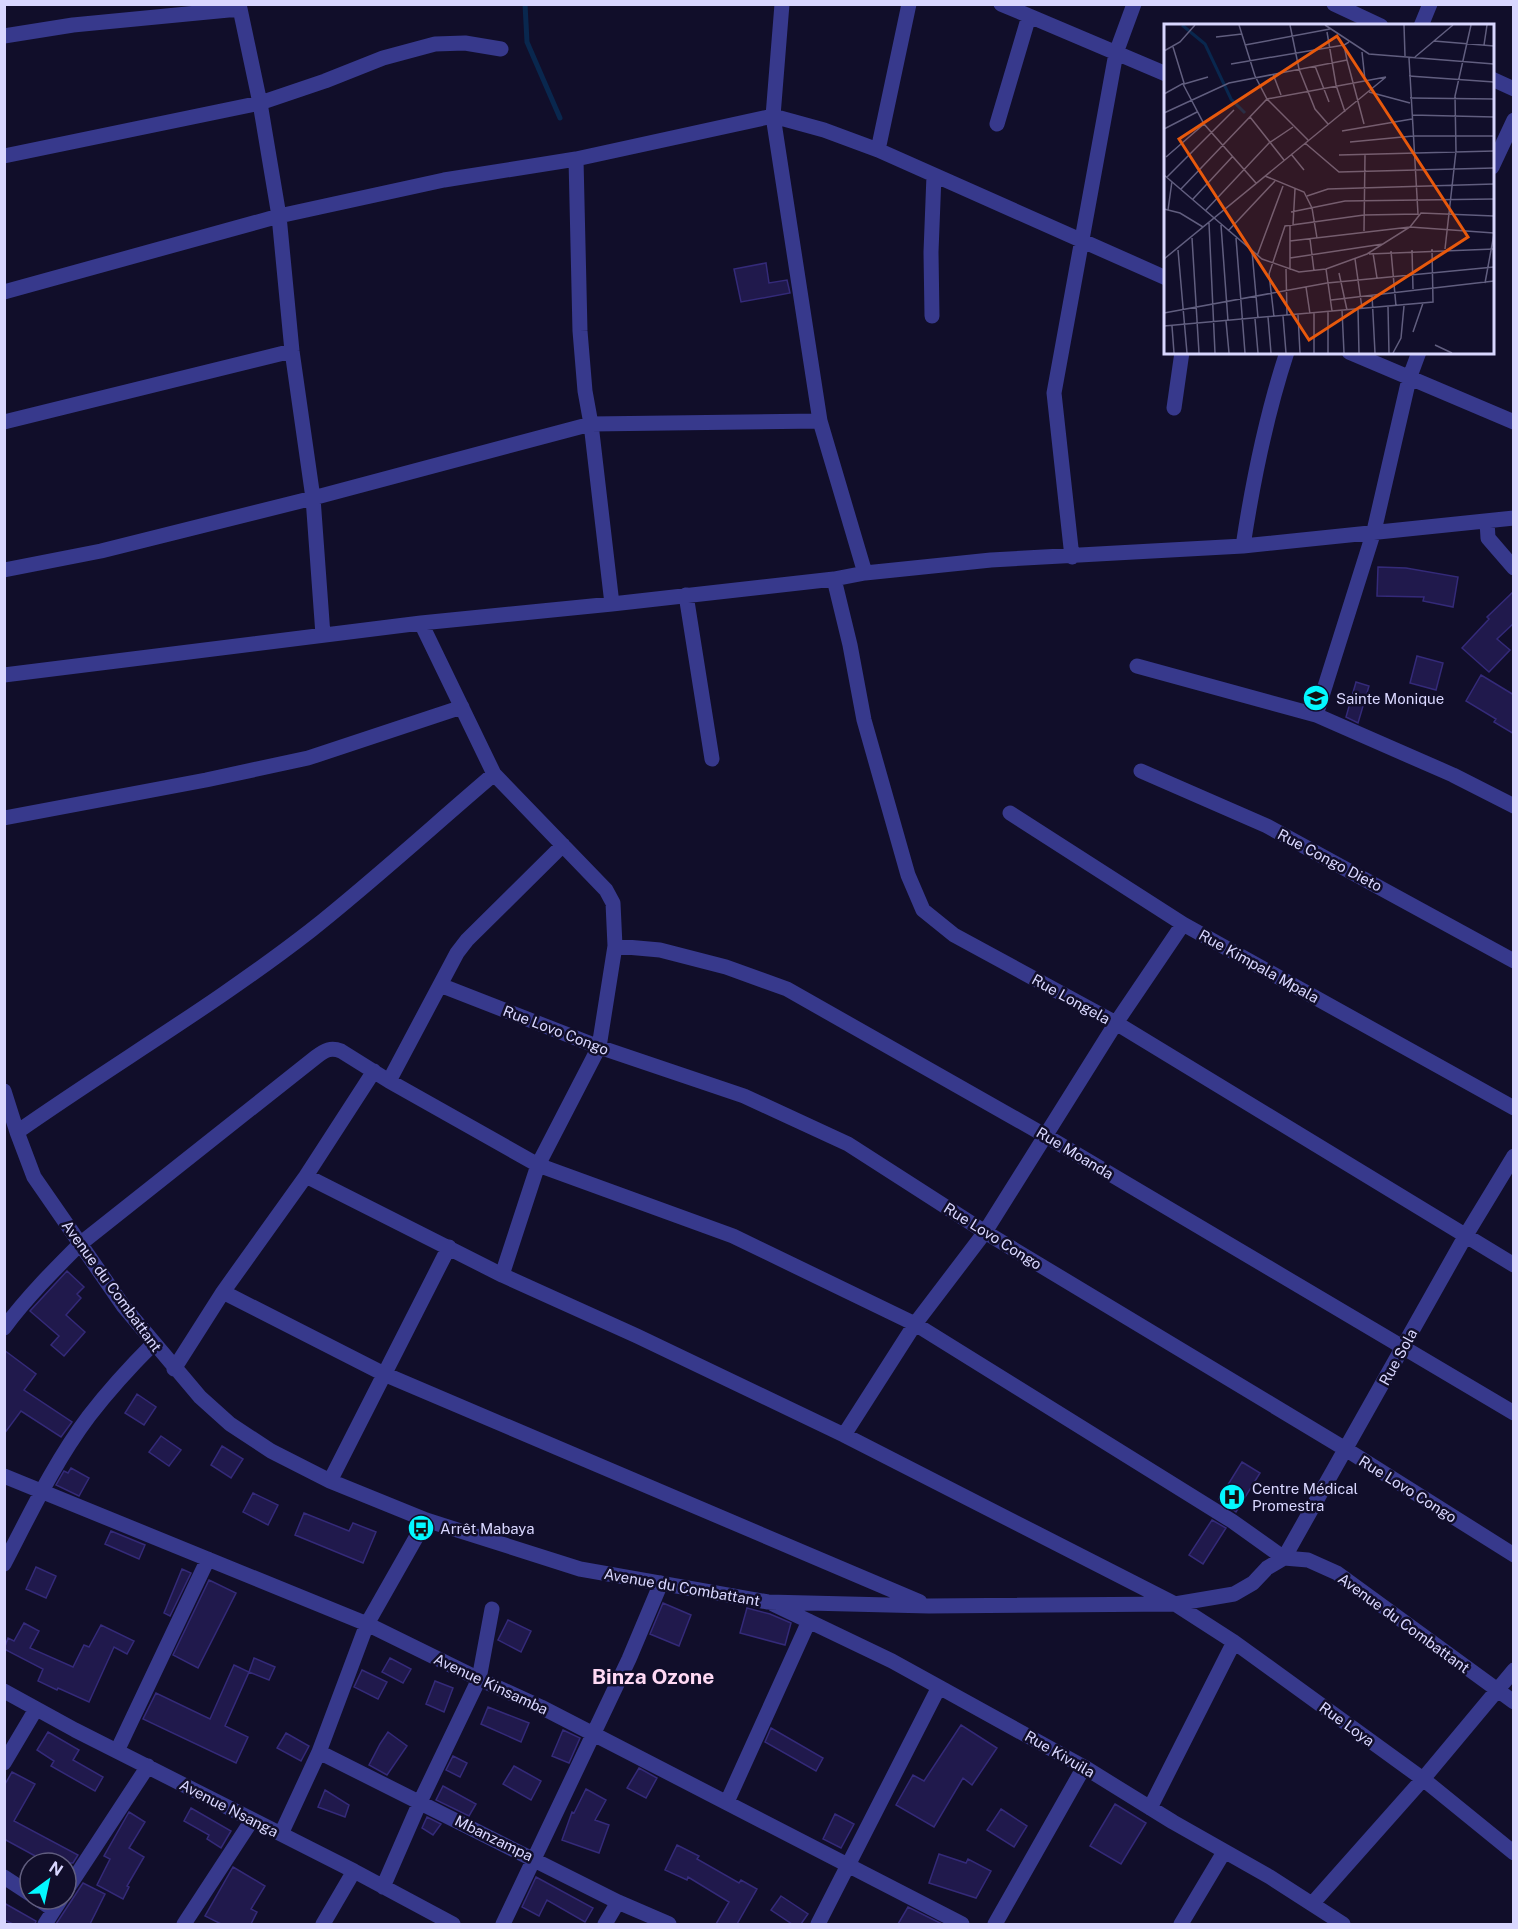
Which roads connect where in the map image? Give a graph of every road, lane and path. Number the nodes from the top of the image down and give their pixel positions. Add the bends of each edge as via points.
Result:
1 (782, 4) edge
2 (909, 4) edge
3 (1001, 4) edge
4 (1134, 4) edge
5 (1334, 4) edge
6 (1430, 4) edge
7 (239, 7) edge
8 (1029, 16) junction
9 (1377, 24) edge
10 (1422, 24) edge
11 (4, 36) edge
12 (501, 49) dead end
13 (1116, 53) junction
14 (1164, 73) edge
15 (1494, 80) edge
16 (1514, 89) edge
17 (260, 103) junction
18 (773, 116) junction
19 (1514, 120) edge
20 (997, 124) dead end
21 (878, 150) junction
22 (4, 156) edge
23 (571, 160) junction
24 (1494, 163) edge
25 (934, 175) junction
26 (279, 216) junction
27 (1083, 241) junction
28 (1164, 277) edge
29 (4, 292) edge
30 (932, 316) dead end
31 (292, 351) junction
32 (1182, 354) edge
33 (1286, 354) edge
34 (1353, 354) edge
35 (1418, 354) edge
36 (1409, 379) junction
37 (1174, 408) dead end
38 (1512, 419) edge
39 (4, 422) edge
40 (820, 422) junction
41 (591, 424) junction
42 (313, 498) junction
43 (1514, 518) edge
44 (1487, 521) junction
45 (1374, 531) junction
46 (1243, 546) junction
47 (1072, 557) junction
48 (1514, 568) edge
49 (4, 570) edge
50 (865, 573) junction
51 (834, 579) junction
52 (686, 595) junction
53 (612, 604) junction
54 (421, 623) junction
55 (323, 635) junction
56 (1137, 666) dead end
57 (4, 675) edge
58 (462, 707) junction
59 (1316, 715) junction
60 (712, 759) dead end
61 (1141, 771) dead end
62 (494, 774) junction
63 (1514, 806) edge
64 (1010, 813) dead end
65 (4, 818) edge
66 (563, 845) junction
67 (1183, 924) junction
68 (615, 946) junction
69 (1514, 962) edge
70 (440, 985) junction
71 (1116, 1023) junction
72 (599, 1047) junction
73 (374, 1071) junction
74 (389, 1081) junction
75 (4, 1091) edge
76 (1514, 1108) edge
77 (17, 1132) junction
78 (1046, 1136) junction
79 (1514, 1156) edge
80 (538, 1165) junction
81 (306, 1176) junction
82 (985, 1232) junction
83 (1466, 1235) junction
84 (80, 1244) junction
85 (449, 1247) junction
86 (1514, 1265) edge
87 (502, 1275) junction
88 (223, 1292) junction
89 (915, 1324) junction
90 (4, 1328) edge
91 (154, 1343) junction
92 (1403, 1348) junction
93 (174, 1369) junction
94 (384, 1374) junction
95 (1514, 1413) edge
96 (844, 1436) junction
97 (1347, 1450) junction
98 (4, 1476) edge
99 (330, 1481) junction
100 (42, 1491) junction
101 (426, 1520) junction
102 (1514, 1556) edge
103 (1284, 1558) junction
104 (208, 1559) junction
105 (4, 1564) edge
106 (661, 1583) junction
107 (768, 1602) junction
108 (1174, 1604) junction
109 (929, 1606) junction
110 (492, 1609) dead end
111 (809, 1622) junction
112 (367, 1624) junction
113 (1234, 1642) junction
114 (1514, 1670) edge
115 (479, 1679) junction
116 (939, 1687) junction
117 (1497, 1690) junction
118 (4, 1691) edge
119 (1514, 1702) edge
120 (36, 1709) junction
121 (593, 1734) junction
122 (117, 1751) junction
123 (319, 1752) junction
124 (4, 1763) edge
125 (148, 1766) junction
126 (1084, 1767) junction
127 (1424, 1779) junction
128 (420, 1802) junction
129 (727, 1802) junction
130 (1150, 1808) junction
131 (252, 1820) junction
132 (281, 1834) junction
133 (1224, 1852) junction
134 (1514, 1853) edge
135 (534, 1858) junction
136 (849, 1865) junction
137 (354, 1871) junction
138 (78, 1874) edge
139 (4, 1878) edge
140 (18, 1887) edge
141 (383, 1887) junction
142 (618, 1902) junction
143 (1312, 1904) junction
144 (53, 1911) edge
145 (45, 1924) edge
146 (184, 1924) edge
147 (323, 1924) edge
148 (453, 1924) edge
149 (503, 1924) edge
150 (605, 1924) edge
151 (669, 1924) edge
152 (818, 1924) edge
153 (962, 1924) edge
154 (995, 1924) edge
155 (1181, 1924) edge
156 (1343, 1924) edge

1 - 18 street
2 - 21 street
3 - 8 street
4 - 13 street
5 - 9 street
6 - 10 street
7 - 11 street
7 - 17 street
8 - 13 street
8 - 20 street
12 - 17 street via 465,43 435,44 383,58
13 - 14 street
13 - 27 street
15 - 16 street
17 - 22 street
17 - 26 street
18 - 21 street
18 - 23 street
18 - 40 street
19 - 24 street
21 - 25 street
23 - 26 street via 444,180
23 - 41 street via 580,331
25 - 27 street
25 - 30 street
26 - 29 street
26 - 31 street
27 - 28 street
27 - 47 street via 1054,393
31 - 39 street
31 - 42 street
32 - 37 street
33 - 46 street via 1267,417
34 - 36 street
35 - 36 street
36 - 38 street
36 - 45 street
40 - 41 street
40 - 50 street
41 - 42 street
41 - 53 street
42 - 49 street via 101,551
42 - 55 street
43 - 44 street
44 - 45 street
44 - 48 street via 1488,538
45 - 46 street
45 - 59 street
46 - 47 street
47 - 50 street via 991,560
50 - 51 street
51 - 52 street
51 - 71 street, Rue Longela via 864,720 908,875 924,910 954,935
52 - 53 street
52 - 60 street
53 - 54 street
54 - 55 street
54 - 58 street
55 - 57 street
56 - 59 street
58 - 62 street
58 - 65 street via 308,758
59 - 63 street
61 - 69 street, Rue Congo Dieto via 1267,826
62 - 66 street
62 - 77 street via 310,930 181,1024
64 - 67 street, Rue Kimpala Mpala
66 - 68 street via 606,890 613,903
66 - 70 street via 467,940
67 - 71 street
67 - 76 street, Rue Kimpala Mpala
68 - 72 street
68 - 78 street, Rue Moanda via 660,951 726,967 787,989
70 - 72 street, Rue Lovo Congo
70 - 74 street
71 - 78 street
71 - 83 street, Rue Longela
72 - 80 street
72 - 82 street, Rue Lovo Congo via 744,1096 848,1144
73 - 74 street
73 - 81 street
73 - 84 street via 341,1051 324,1051
74 - 80 street
75 - 77 street, Avenue du Combattant
77 - 84 street, Avenue du Combattant via 34,1177
78 - 82 street
78 - 92 street, Rue Moanda
79 - 83 street, Rue Sola
80 - 87 street
80 - 89 street via 734,1236
81 - 85 street, Rue Loya
81 - 88 street
82 - 89 street
82 - 97 street, Rue Lovo Congo
83 - 86 street, Rue Longela
83 - 92 street, Rue Sola
84 - 90 street
84 - 91 street, Avenue du Combattant
85 - 87 street, Rue Loya
85 - 94 street
87 - 96 street, Rue Loya
88 - 93 street
88 - 94 street
89 - 96 street
89 - 103 street via 1232,1521
91 - 93 street, Avenue du Combattant
91 - 100 street via 88,1417
92 - 95 street, Rue Moanda
92 - 97 street, Rue Sola
93 - 99 street, Avenue du Combattant via 230,1424 271,1451
94 - 99 street
94 - 109 street
96 - 108 street, Rue Loya
97 - 102 street, Rue Lovo Congo
97 - 103 street, Rue Sola
98 - 100 street, Avenue Kinsamba
99 - 101 street, Avenue du Combattant
100 - 104 street, Avenue Kinsamba
100 - 105 street
101 - 106 street, Avenue du Combattant via 580,1569
101 - 112 street
103 - 108 street, Avenue du Combattant via 1234,1594
103 - 117 street, Avenue du Combattant via 1308,1560 1337,1573
104 - 112 street, Avenue Kinsamba
104 - 122 street
106 - 107 street, Avenue du Combattant
106 - 121 street
107 - 109 street, Avenue du Combattant
107 - 111 street, Rue Kivuila
108 - 109 street, Avenue du Combattant
108 - 113 street, Rue Loya
110 - 115 street
111 - 116 street, Rue Kivuila
111 - 129 street
112 - 115 street, Avenue Kinsamba
112 - 123 street
113 - 127 street, Rue Loya
113 - 130 street
114 - 117 street
115 - 121 street, Avenue Kinsamba
115 - 128 street
116 - 126 street, Rue Kivuila
116 - 136 street
117 - 119 street, Avenue du Combattant
117 - 127 street
118 - 120 street, Avenue Nsanga
120 - 122 street, Avenue Nsanga
120 - 124 street
121 - 129 street, Avenue Kinsamba
121 - 135 street
122 - 125 street, Avenue Nsanga
123 - 128 street, Mbanzampa
123 - 132 street
125 - 131 street, Avenue Nsanga
125 - 138 street
126 - 130 street, Rue Kivuila
126 - 154 street
127 - 134 street, Rue Loya
127 - 143 street
128 - 135 street, Mbanzampa
128 - 141 street
129 - 136 street, Avenue Kinsamba
130 - 133 street, Rue Kivuila
131 - 132 street, Avenue Nsanga
131 - 146 street
132 - 137 street, Avenue Nsanga
133 - 143 street, Rue Kivuila
133 - 155 street
135 - 142 street, Mbanzampa
135 - 149 street
136 - 152 street
136 - 153 street, Avenue Kinsamba
137 - 141 street, Avenue Nsanga
137 - 147 street
139 - 140 street
141 - 148 street, Avenue Nsanga
142 - 150 street
142 - 151 street, Mbanzampa
143 - 156 street, Rue Kivuila
144 - 145 street

